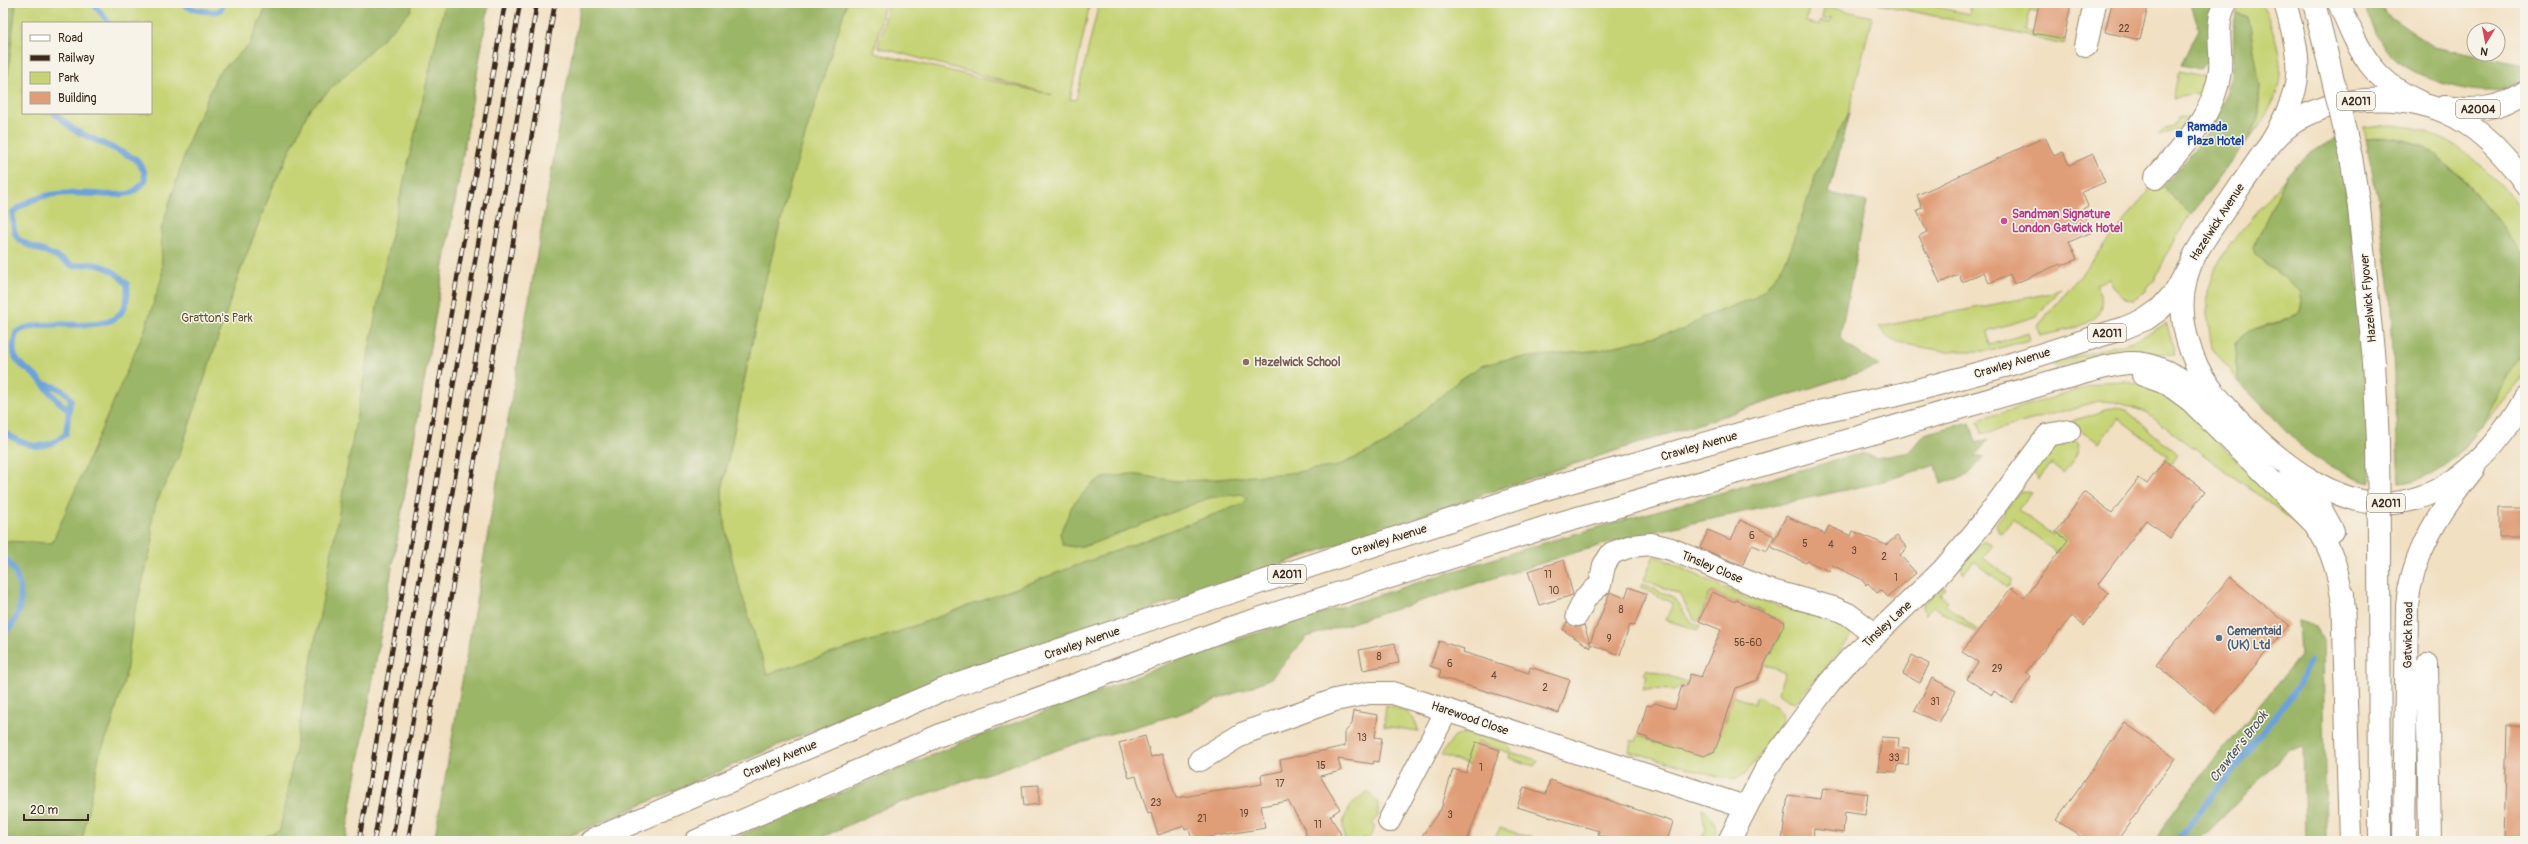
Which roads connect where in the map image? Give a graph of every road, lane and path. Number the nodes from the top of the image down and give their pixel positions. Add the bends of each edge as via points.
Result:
1 (2095, 3) edge
2 (2226, 3) edge
3 (2286, 3) edge
4 (2314, 3) edge
5 (2339, 3) edge
6 (2086, 46) dead end
7 (2525, 92) edge
8 (2423, 103) junction
9 (2266, 150) junction
10 (2155, 178) dead end
11 (2525, 183) edge
12 (2188, 269) junction
13 (2061, 379) junction
14 (2525, 398) edge
15 (2069, 430) dead end
16 (2248, 430) junction
17 (2487, 451) junction
18 (2279, 459) junction
19 (2344, 609) junction
20 (1577, 615) dead end
21 (1876, 634) junction
22 (2427, 665) dead end
23 (1447, 710) junction
24 (1200, 760) dead end
25 (1745, 807) junction
26 (1390, 821) dead end
27 (590, 841) edge
28 (696, 841) edge
29 (1729, 841) edge
30 (2350, 841) edge
31 (2380, 841) edge
32 (2404, 841) edge
33 (2430, 841) edge

1 - 6 main road
2 - 10 main road via 2220,18 2220,71 2212,101 2198,127
3 - 9 main road, Hazelwick Avenue via 2298,55 2298,81 2290,108
4 - 31 main road, Hazelwick Flyover, bridge via 2351,157 2359,207 2374,362 2378,442
5 - 8 main road, Hazelwick Avenue via 2373,70 2391,87
7 - 8 main road, A2004 via 2504,105 2487,108 2456,108
8 - 9 main road, Hazelwick Avenue / A2011 via 2376,99 2327,106 2296,121
8 - 11 main road, Hazelwick Avenue / A2011 via 2455,116 2474,128 2502,155
9 - 12 main road, Hazelwick Avenue / A2011 via 2201,244
12 - 16 main road, Hazelwick Avenue / A2011 via 2182,310 2190,349 2206,382
12 - 27 main road, Crawley Avenue / A2011 via 2176,291 2160,309 2146,319 2124,328 2005,366 1902,394 1813,413 1542,490 1213,598 947,688
13 - 16 main road, A2011 via 2129,363 2149,366 2187,384
13 - 19 main road via 2116,371 2130,372 2161,381 2191,401 2314,523 2325,538 2335,561
13 - 28 main road, A2011 via 1553,526 1227,629 945,733
14 - 17 main road, A2011
15 - 21 main road, Tinsley Lane via 2048,435 1964,546 1942,571
16 - 18 main road, Hazelwick Avenue / A2011
17 - 18 main road, A2011 via 2462,474 2440,488 2408,500 2384,503 2337,492 2301,474
17 - 32 main road, Gatwick Road via 2451,498 2428,536 2417,558 2410,582 2407,606
18 - 19 main road via 2307,488 2330,523 2338,550
19 - 30 main road
20 - 21 main road, Tinsley Close via 1586,597 1600,585 1604,566 1612,553 1630,546 1651,544 1671,549 1765,589 1834,608 1848,614
21 - 25 main road, Tinsley Lane via 1840,671 1814,703 1766,769
22 - 33 main road, Gatwick Road
23 - 24 main road, Harewood Close via 1393,693 1369,693 1335,700 1244,733
23 - 25 main road, Harewood Close
23 - 26 main road
25 - 29 main road, Tinsley Lane

